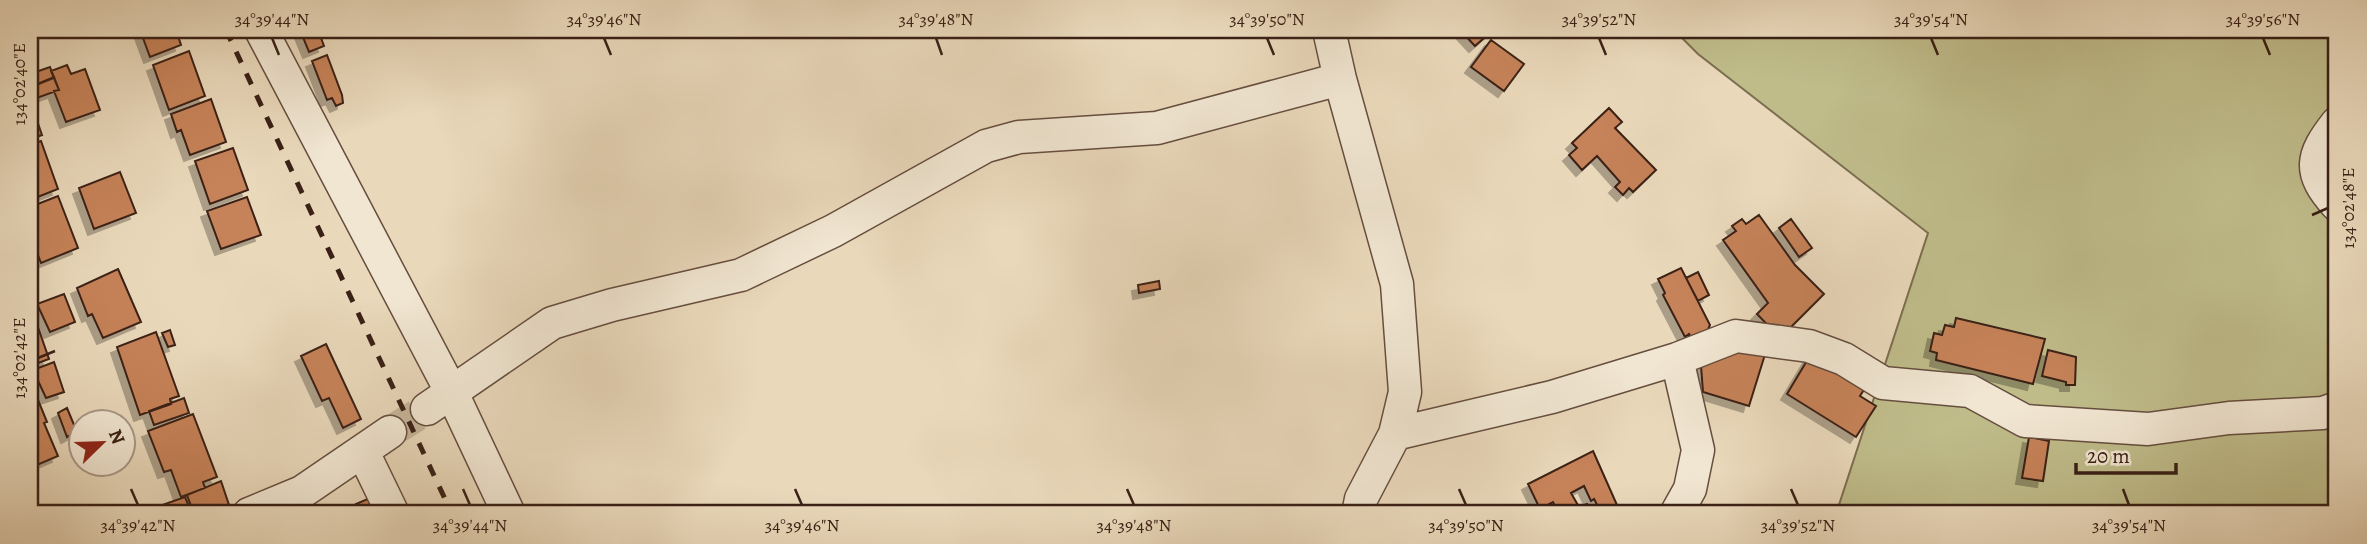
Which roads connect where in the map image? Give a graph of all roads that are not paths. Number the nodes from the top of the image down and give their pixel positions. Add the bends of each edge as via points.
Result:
1 (261, 30) edge
2 (1329, 30) edge
3 (1340, 79) junction
4 (2337, 123) edge
5 (2337, 205) edge
6 (1677, 359) junction
7 (439, 401) junction
8 (2337, 408) edge
9 (390, 432) tunnel mouth
10 (1395, 434) junction
11 (363, 452) junction
12 (249, 514) edge
13 (393, 514) edge
14 (509, 514) edge
15 (1358, 514) edge
16 (1676, 514) edge

1 - 7 street
2 - 3 street
3 - 7 street via 1157,128 1019,137 986,146 833,231 741,275 552,323
3 - 10 street via 1397,284 1405,392
4 - 5 street via 2322,143 2315,165 2322,189
6 - 8 street via 1736,337 1808,346 1844,359 1883,383 1970,391 2025,421 2148,429
6 - 10 street via 1552,397
6 - 16 street via 1698,450 1690,489
7 - 14 street
9 - 11 street
10 - 15 street via 1361,499
11 - 12 street via 302,492
11 - 13 street

